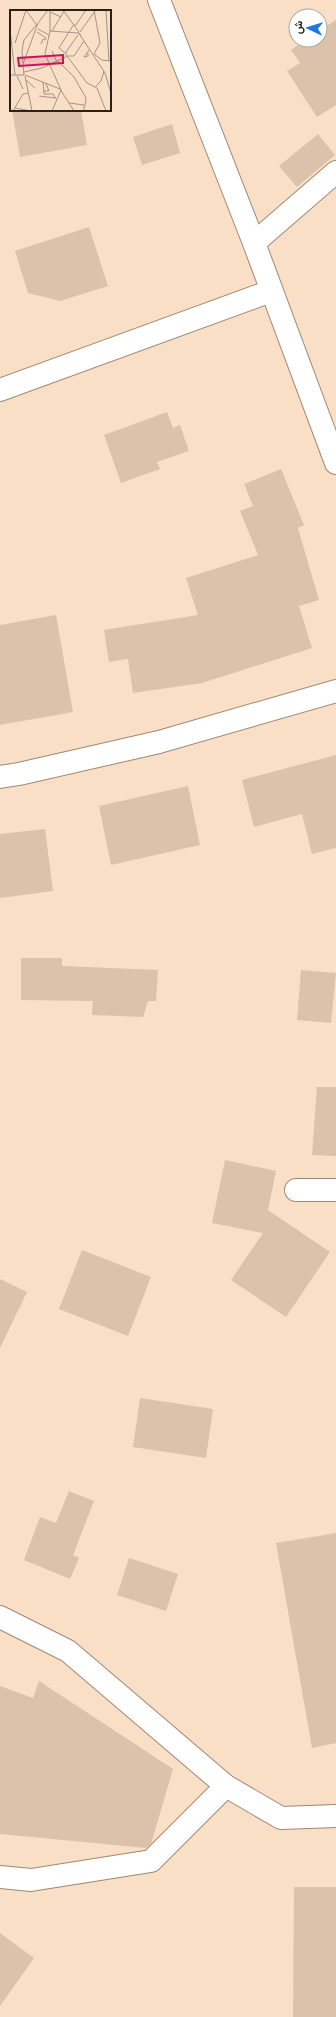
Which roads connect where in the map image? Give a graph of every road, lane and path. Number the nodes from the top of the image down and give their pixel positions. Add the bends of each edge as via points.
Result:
1 (158, 0) edge
2 (336, 172) edge
3 (254, 243) junction
4 (271, 291) junction
5 (0, 390) edge
6 (336, 463) edge
7 (336, 691) edge
8 (0, 777) edge
9 (296, 1190) dead end
10 (336, 1190) edge
11 (0, 1617) edge
12 (226, 1786) junction
13 (336, 1816) edge
14 (0, 1877) edge

1 - 3 street
2 - 3 street
3 - 4 street
4 - 5 street
4 - 6 street
7 - 8 street via 159,742
9 - 10 street
11 - 12 street via 68,1651
12 - 13 street via 281,1818
12 - 14 street via 151,1862 31,1880

